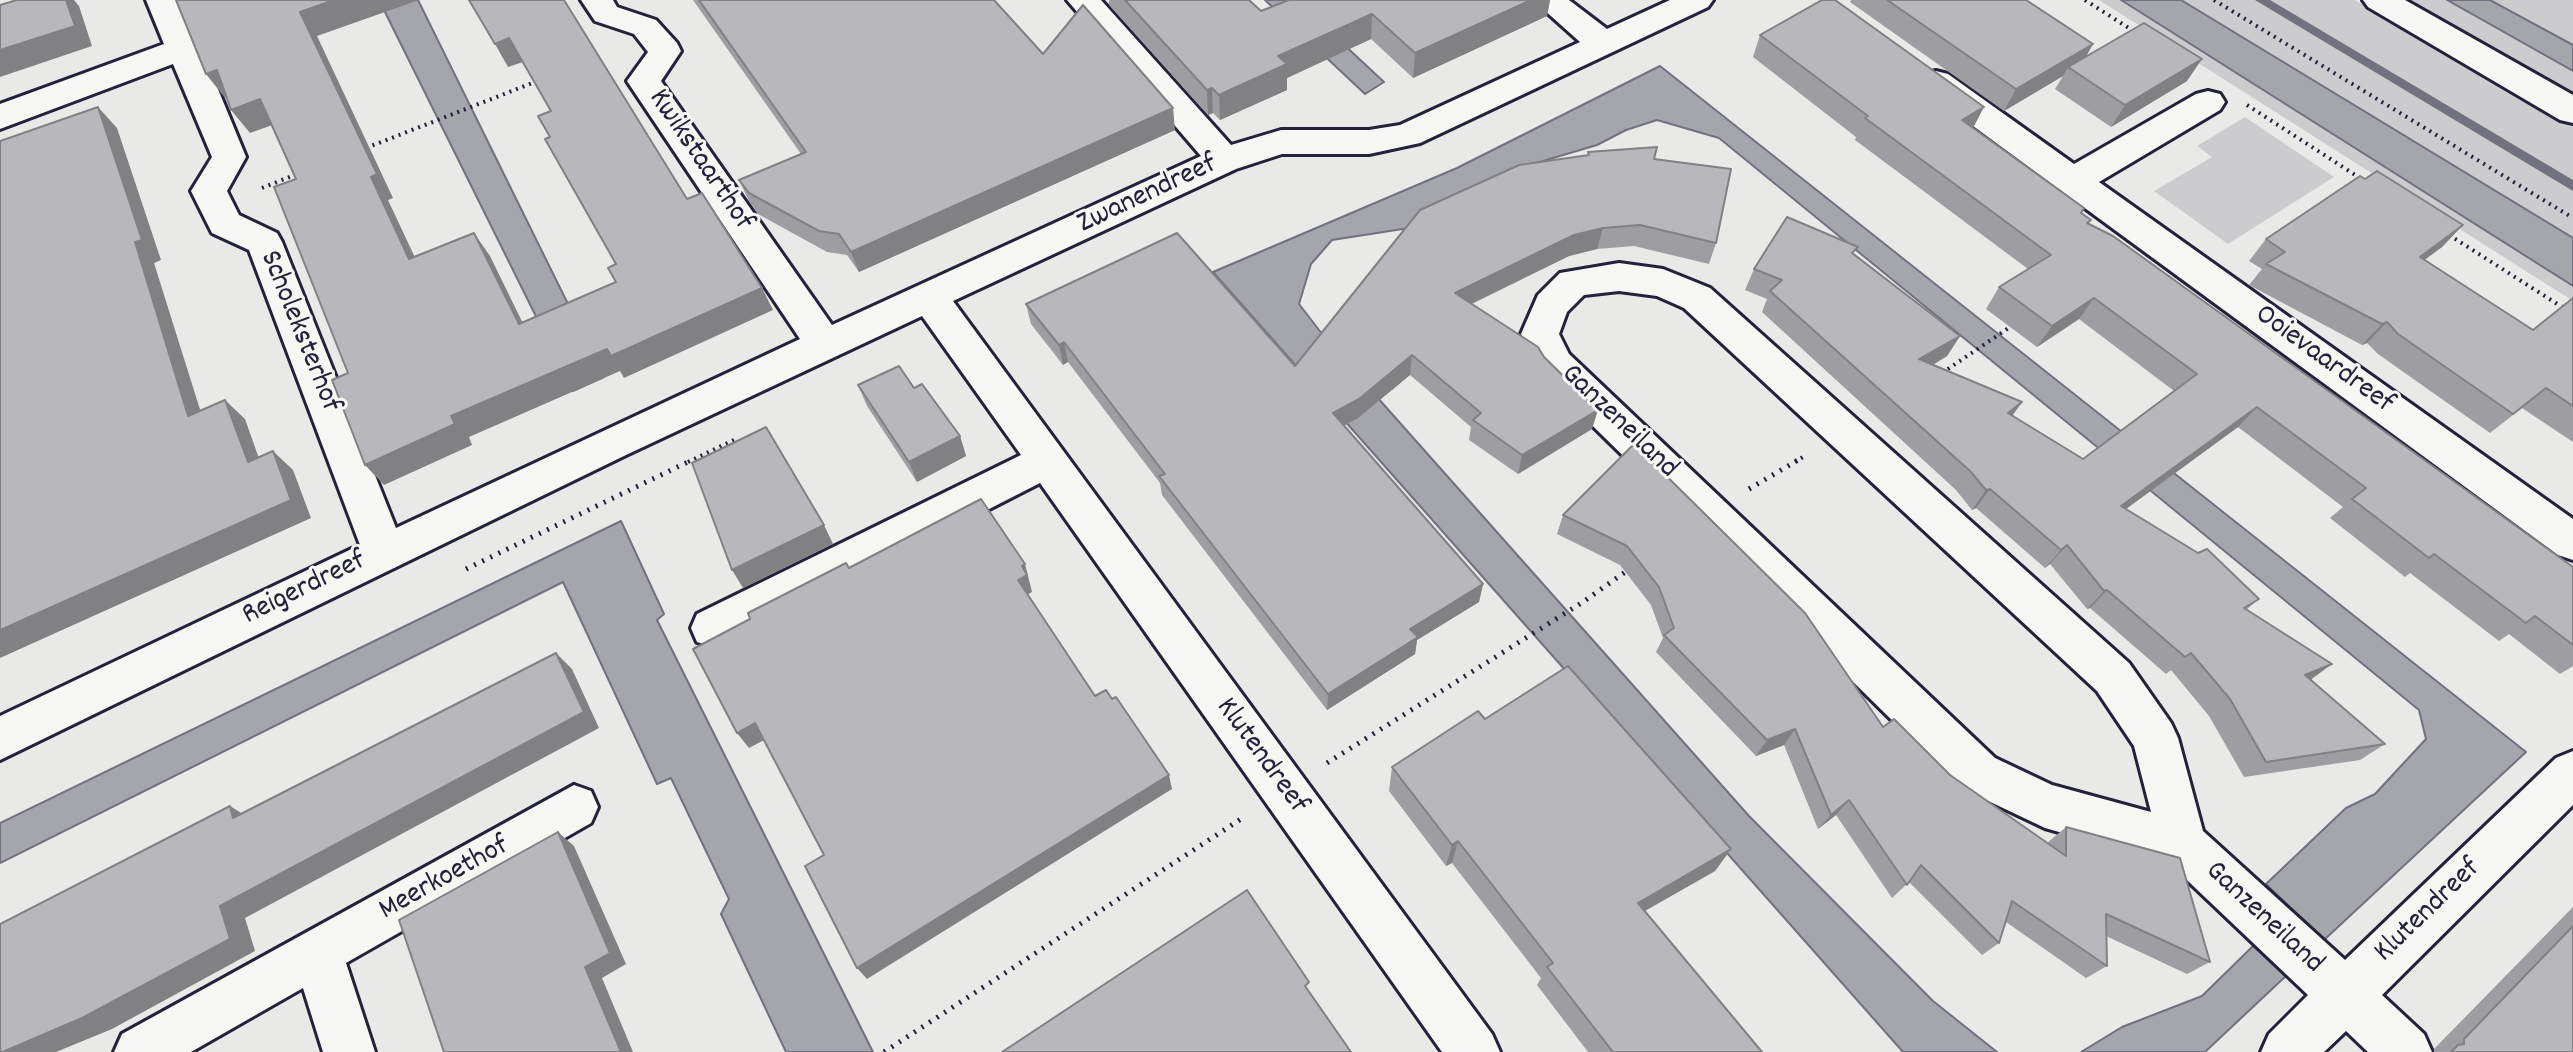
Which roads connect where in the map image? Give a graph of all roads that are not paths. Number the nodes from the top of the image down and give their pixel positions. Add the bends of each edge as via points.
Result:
1 (162, 0) edge
2 (597, 0) edge
3 (1083, 0) edge
4 (1549, 0) edge
5 (1697, 0) edge
6 (2380, 0) edge
7 (1604, 44) junction
8 (185, 48) junction
9 (1909, 63) edge
10 (2222, 100) road end
11 (2573, 111) edge
12 (0, 117) edge
13 (1224, 160) junction
14 (2073, 181) junction
15 (929, 297) junction
16 (825, 345) junction
17 (612, 443) joint
18 (1047, 461) junction
19 (2573, 542) edge
20 (384, 552) junction
21 (713, 628) dead end
22 (0, 739) edge
23 (2573, 773) edge
24 (574, 807) dead end
25 (2183, 844) junction
26 (317, 953) junction
27 (2343, 995) junction
28 (140, 1052) edge
29 (349, 1052) edge
30 (1474, 1052) edge
31 (2287, 1052) edge
32 (2406, 1052) edge

1 - 8 street
2 - 16 street, Kwikstaarthof via 606,14 645,27 665,51 644,81
3 - 13 street
4 - 7 street
5 - 7 street, Zwanendreef
6 - 11 street
7 - 13 street, Zwanendreef via 1408,135 1369,142 1281,142
8 - 12 street
8 - 20 street, Scholeksterhof via 229,157 209,191 225,224 264,242
9 - 14 street, Ooievaardreef
10 - 14 street
13 - 15 street, Zwanendreef
14 - 19 street, Ooievaardreef
15 - 16 street, Zwanendreef
15 - 18 street, Klutendreef
16 - 17 street, Zwanendreef
17 - 20 street, Reigerdreef
18 - 21 street
18 - 30 street, Klutendreef
20 - 22 street, Reigerdreef
23 - 27 street, Klutendreef
24 - 26 street, Meerkoethof
25 - 25 street, Ganzeneiland via 2155,738 2113,677 1697,298 1663,283 1619,277 1573,283 1551,305 1540,334 1555,364 1978,773 2045,806
25 - 27 street, Ganzeneiland
26 - 28 street, Meerkoethof
26 - 29 street
27 - 31 street, Klutendreef
27 - 32 street, Ganzeneiland

